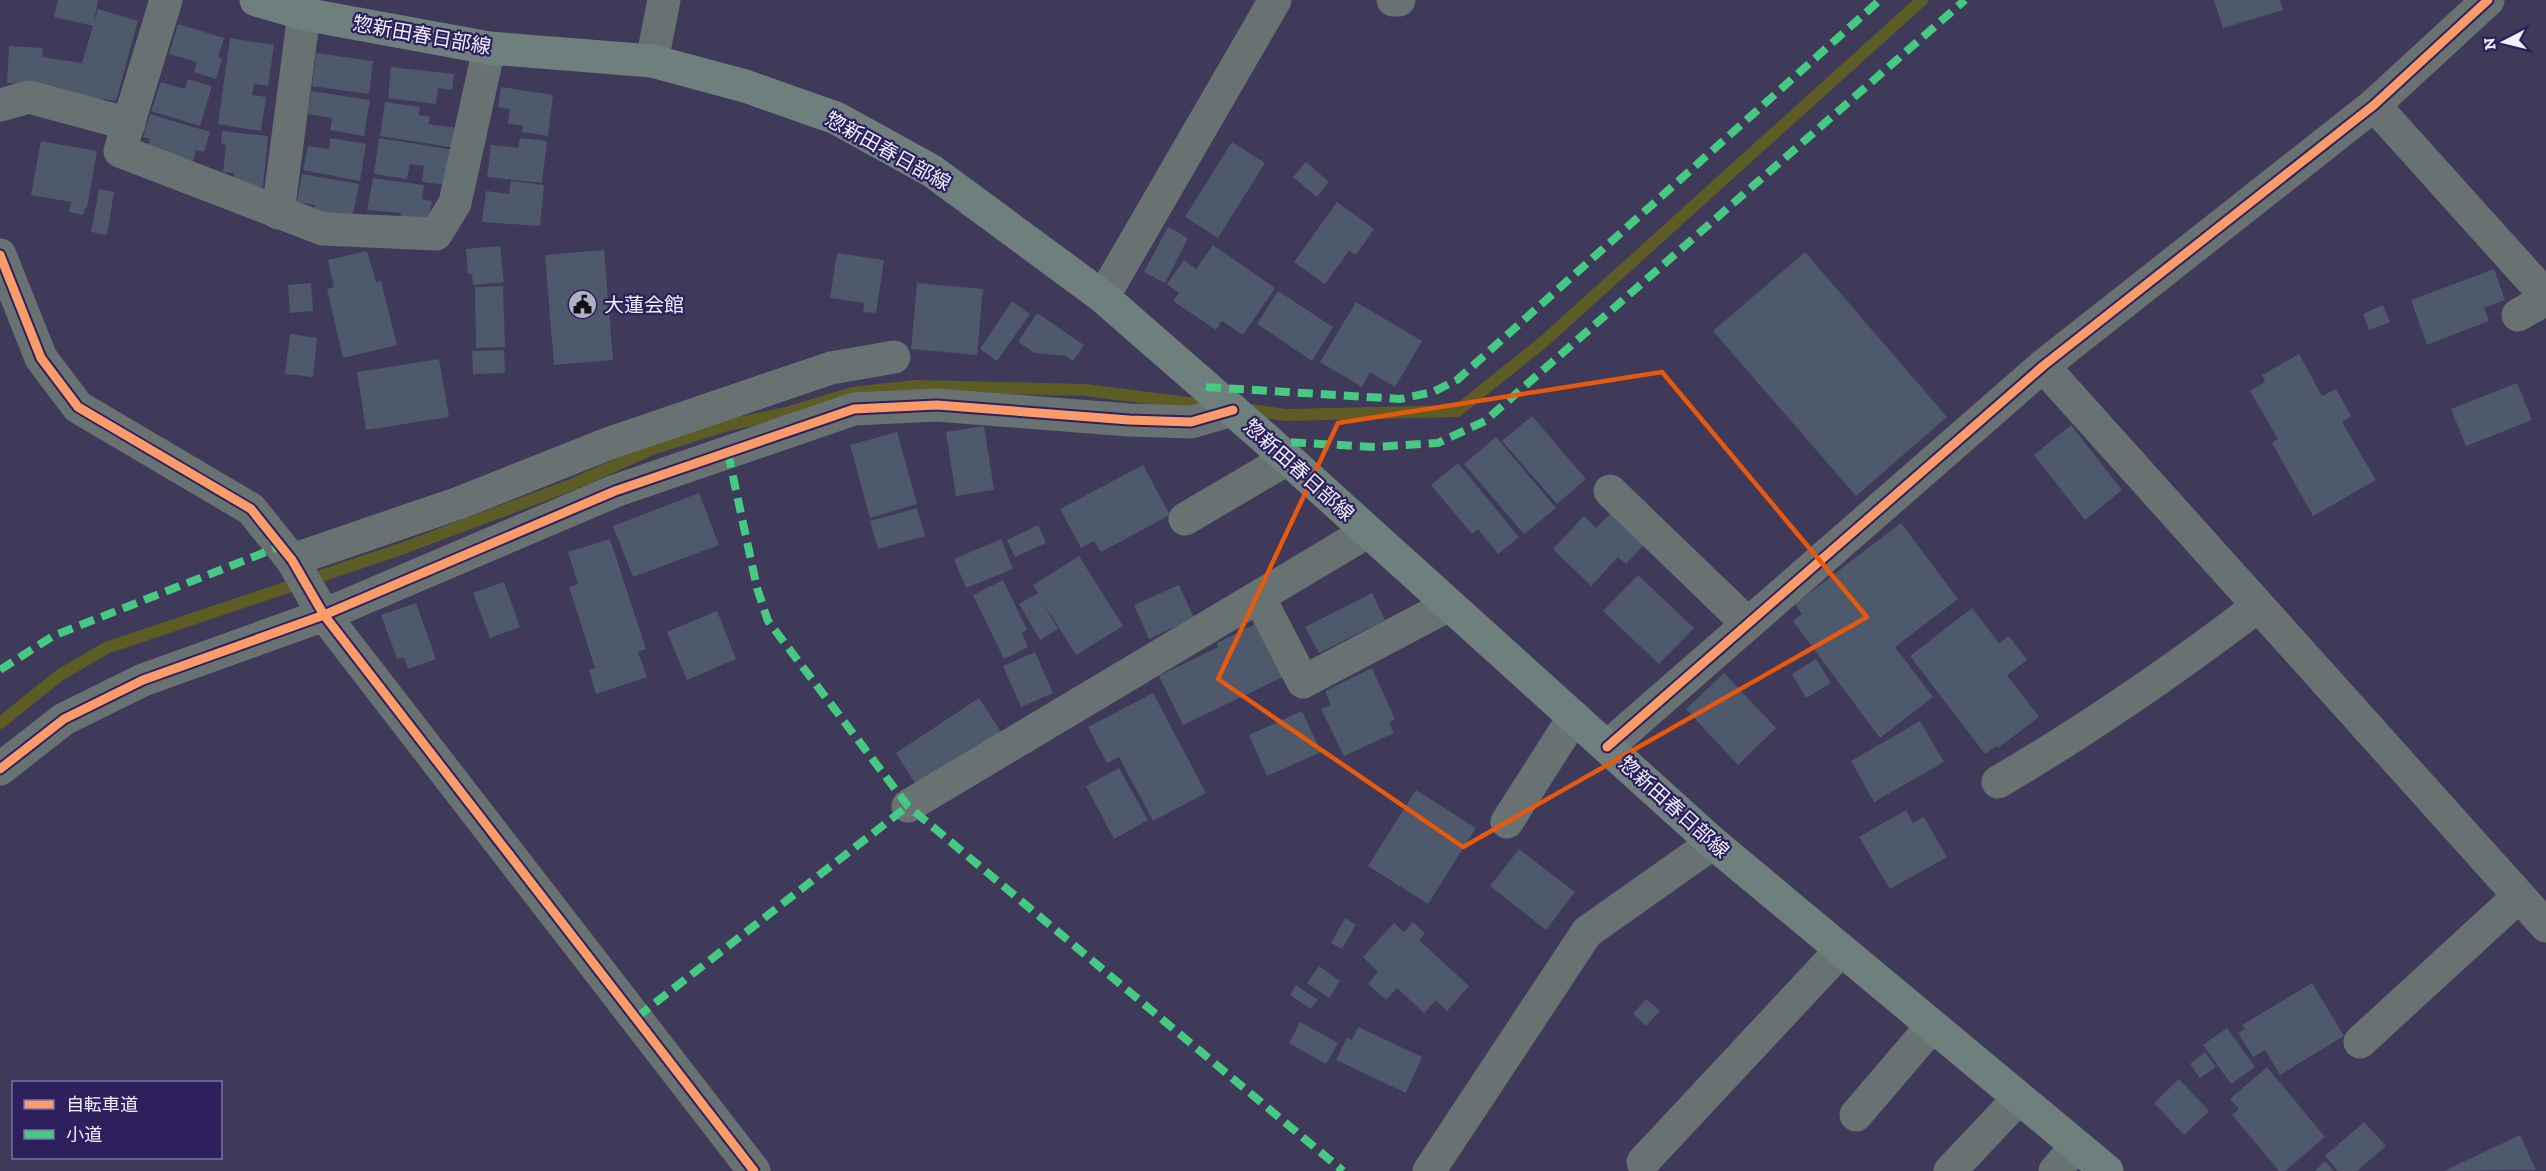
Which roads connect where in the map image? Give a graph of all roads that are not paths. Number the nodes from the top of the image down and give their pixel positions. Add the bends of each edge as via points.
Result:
1 (166, 0) edge
2 (256, 0) edge
3 (664, 0) edge
4 (1275, 0) edge
5 (1393, 0) edge
6 (1399, 0) edge
7 (2488, 0) edge
8 (304, 14) junction
9 (489, 48) junction
10 (652, 61) junction
11 (0, 105) edge
12 (2374, 105) junction
13 (129, 124) junction
14 (278, 213) junction
15 (0, 255) edge
16 (1102, 297) junction
17 (2546, 298) edge
18 (2518, 315) dead end
19 (894, 357) dead end
20 (2043, 366) junction
21 (1233, 410) junction
22 (1287, 459) junction
23 (1610, 491) dead end
24 (1185, 519) dead end
25 (1367, 532) junction
26 (292, 560) junction
27 (1259, 597) junction
28 (1449, 605) junction
29 (2258, 606) junction
30 (324, 615) junction
31 (1748, 624) junction
32 (1574, 717) junction
33 (1607, 747) junction
34 (0, 769) edge
35 (1998, 782) dead end
36 (908, 806) dead end
37 (1507, 822) dead end
38 (1713, 843) junction
39 (2518, 897) junction
40 (2545, 923) edge
41 (1841, 950) junction
42 (1932, 1026) junction
43 (2360, 1042) dead end
44 (2019, 1098) junction
45 (1856, 1116) dead end
46 (2076, 1146) junction
47 (1643, 1162) dead end
48 (754, 1171) edge
49 (1429, 1171) edge
50 (1950, 1171) edge
51 (2055, 1171) edge
52 (2107, 1171) edge

1 - 13 street
2 - 8 main road, 惣新田春日部線
3 - 10 street
4 - 16 street
5 - 6 street
7 - 12 street
8 - 9 main road, 惣新田春日部線
8 - 14 street
9 - 10 main road, 惣新田春日部線
9 - 14 street via 455,203 436,234 323,230
10 - 16 main road, 惣新田春日部線 via 745,86 836,118 932,171
11 - 13 street via 29,97
12 - 17 street
12 - 20 street
13 - 14 street via 120,151
15 - 26 street via 41,358 78,407 251,509
16 - 21 main road, 惣新田春日部線
17 - 18 street
19 - 26 street via 831,368 621,439 459,503
20 - 29 street
20 - 31 street
21 - 22 main road, 惣新田春日部線
21 - 30 street via 1191,422 937,405 854,410 615,491
22 - 24 street
22 - 25 main road, 惣新田春日部線
23 - 31 street
25 - 27 street
25 - 28 main road, 惣新田春日部線
26 - 30 street
27 - 28 street via 1303,682
27 - 36 street
28 - 32 main road, 惣新田春日部線
29 - 35 street via 2081,733
29 - 39 street
30 - 34 street via 143,680 64,720
30 - 48 street
31 - 33 street
32 - 33 main road, 惣新田春日部線
32 - 37 street
33 - 38 main road, 惣新田春日部線
38 - 41 main road, 惣新田春日部線
38 - 49 street via 1587,932
39 - 40 street
39 - 43 street
41 - 42 main road, 惣新田春日部線
41 - 47 street
42 - 44 main road, 惣新田春日部線
42 - 45 street
44 - 46 main road, 惣新田春日部線
44 - 50 street
46 - 51 street
46 - 52 main road, 惣新田春日部線

